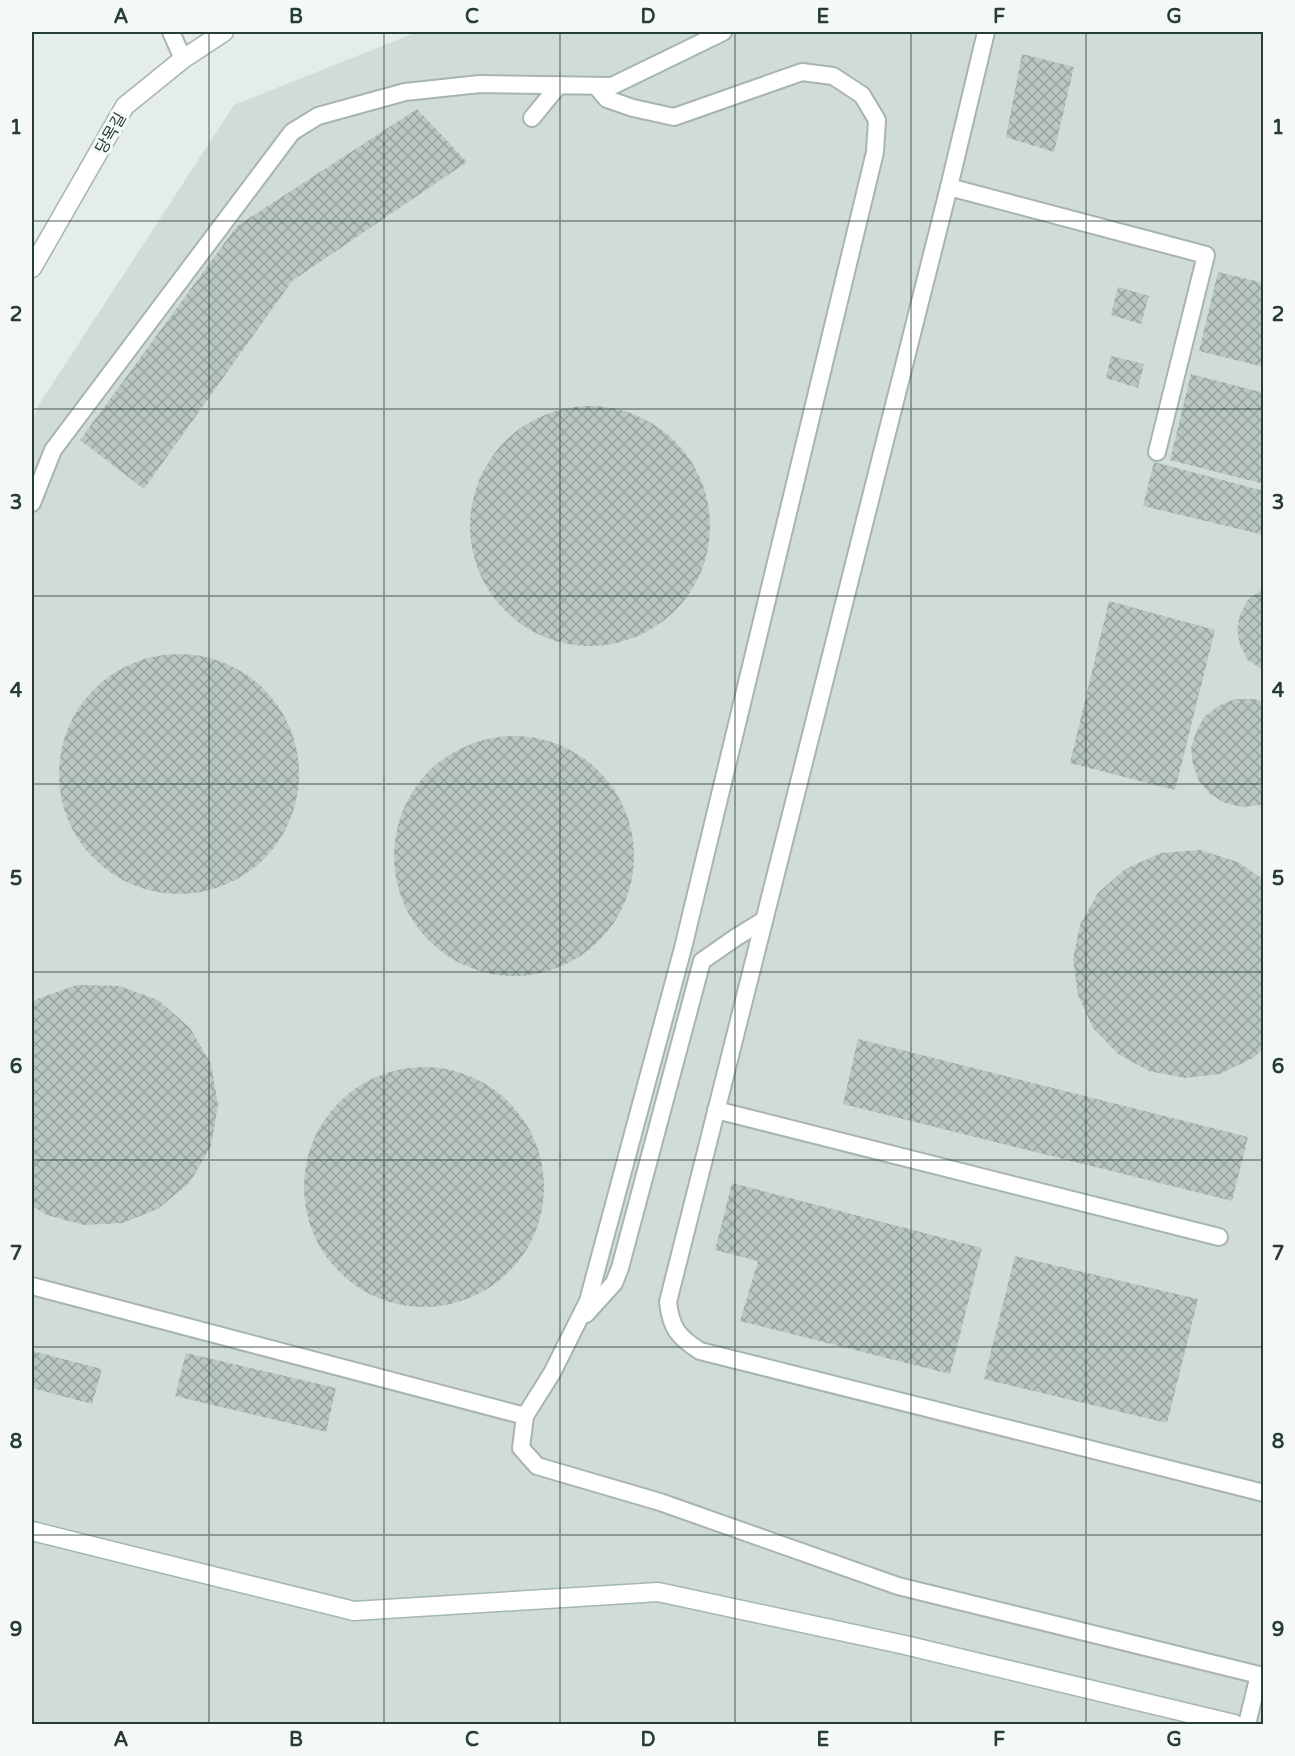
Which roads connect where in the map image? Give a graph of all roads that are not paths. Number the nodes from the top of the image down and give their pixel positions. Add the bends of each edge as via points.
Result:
1 (171, 32) edge
2 (224, 32) edge
3 (723, 32) edge
4 (986, 32) edge
5 (183, 59) junction
6 (559, 85) junction
7 (596, 86) junction
8 (532, 118) dead end
9 (950, 187) junction
10 (32, 268) edge
11 (1157, 452) dead end
12 (32, 504) edge
13 (764, 921) junction
14 (716, 1110) junction
15 (1219, 1237) dead end
16 (32, 1286) edge
17 (577, 1323) junction
18 (525, 1416) junction
19 (1263, 1493) edge
20 (32, 1531) edge
21 (1234, 1725) edge
22 (1247, 1725) edge

1 - 5 lane
2 - 5 main road, 당목길
3 - 7 lane via 612,86
4 - 9 lane
5 - 10 main road, 당목길 via 125,106
6 - 7 lane
6 - 8 lane
6 - 12 lane via 480,84 405,92 318,116 292,132 53,450
7 - 17 lane via 607,99 674,117 802,72 833,76 862,95 877,120 873,164 683,948 588,1301
9 - 11 lane via 1206,255
9 - 13 lane
13 - 14 lane
13 - 17 lane via 702,961 620,1268 614,1283
14 - 15 lane
14 - 19 lane via 668,1302 670,1321 683,1340 700,1351
16 - 18 lane
17 - 18 lane
18 - 22 lane via 521,1448 537,1466 660,1502 898,1586 1259,1675
20 - 21 main road via 354,1611 658,1592 905,1645

